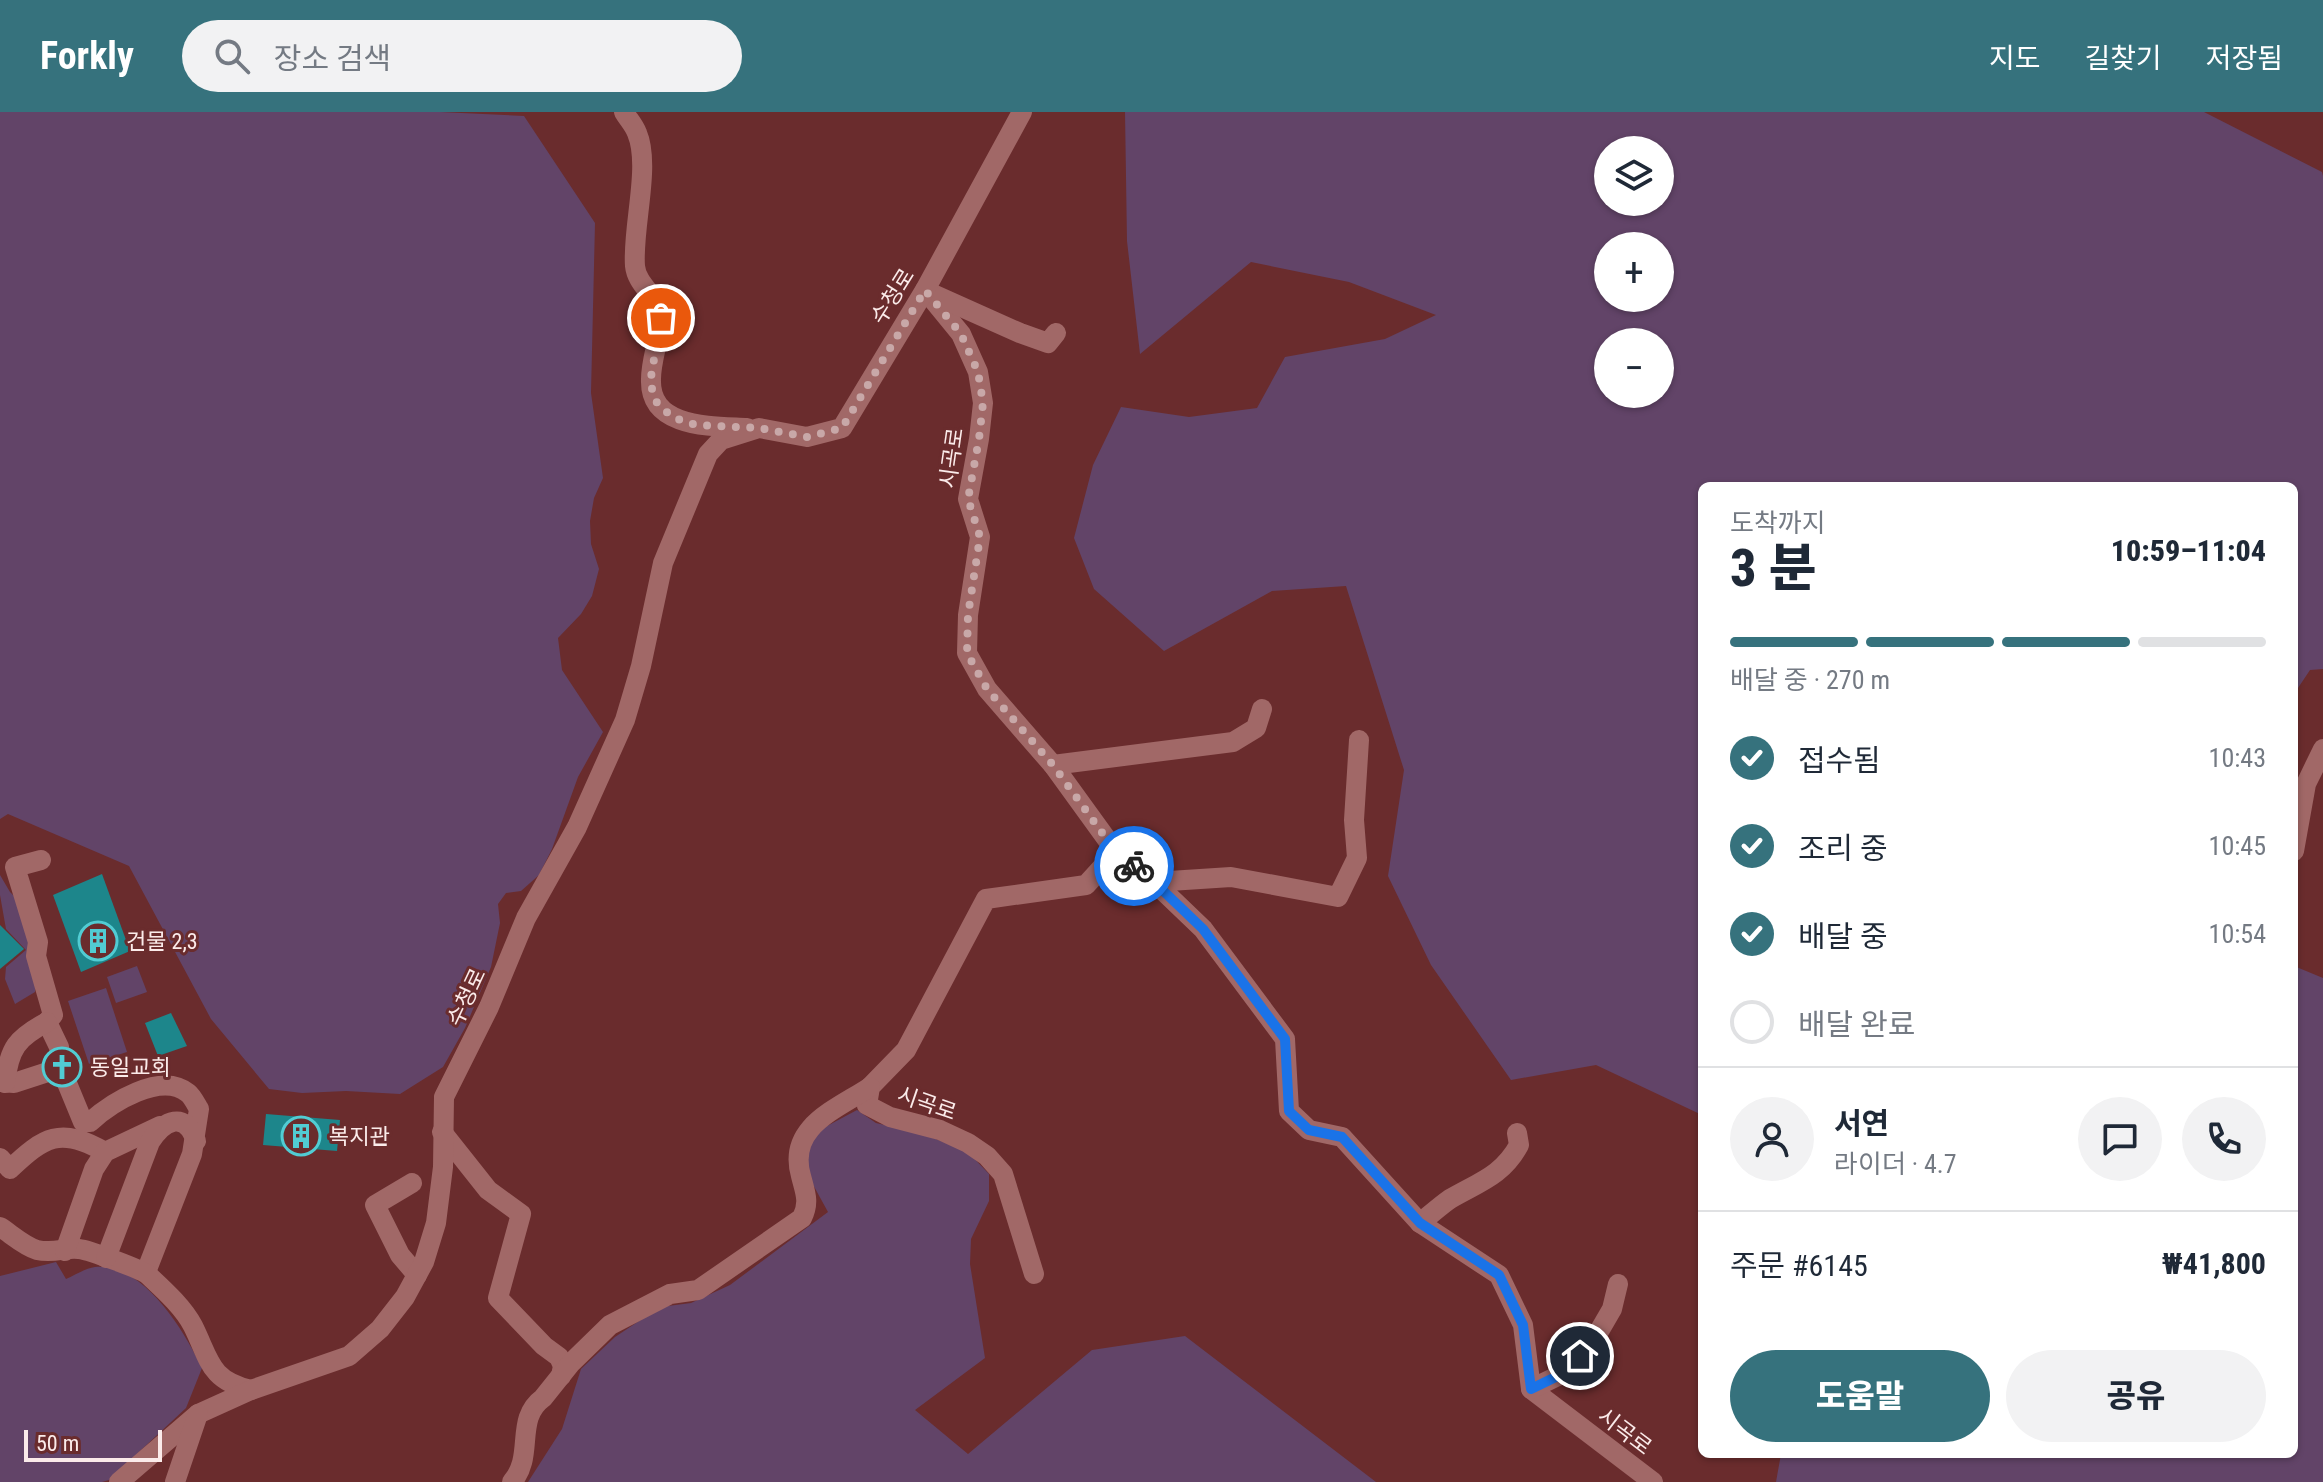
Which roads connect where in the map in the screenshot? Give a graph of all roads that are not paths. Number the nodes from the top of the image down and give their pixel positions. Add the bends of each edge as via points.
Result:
1 (624, 112) edge
2 (1022, 112) edge
3 (925, 290) junction
4 (1056, 333) dead end
5 (759, 428) junction
6 (1262, 709) dead end
7 (1359, 740) dead end
8 (2323, 749) edge
9 (1053, 765) junction
10 (2298, 829) edge
11 (1116, 852) junction
12 (41, 860) dead end
13 (1154, 882) junction
14 (47, 1022) junction
15 (62, 1071) junction
16 (2, 1083) edge
17 (870, 1087) junction
18 (160, 1126) junction
19 (442, 1132) junction
20 (1517, 1133) dead end
21 (196, 1141) junction
22 (105, 1152) junction
23 (0, 1158) edge
24 (412, 1183) dead end
25 (1420, 1223) junction
26 (0, 1227) edge
27 (65, 1251) junction
28 (106, 1258) junction
29 (146, 1272) junction
30 (1034, 1274) dead end
31 (417, 1275) junction
32 (1618, 1284) dead end
33 (561, 1376) junction
34 (1531, 1389) junction
35 (251, 1390) junction
36 (198, 1414) junction
37 (119, 1482) edge
38 (175, 1482) edge
39 (512, 1482) edge
40 (1653, 1482) edge

1 - 5 street, 수청로 via 642,152 635,270 658,303 661,318 650,383 657,403 672,417 696,425
2 - 3 street, 수청로
3 - 4 street via 1048,343
3 - 5 street, 수청로 via 842,428 807,437
3 - 9 street, 시곡로 via 961,334 978,372 983,403 968,499 980,537 967,653 987,689
5 - 19 street, 수청로 via 721,440 708,454 663,563 625,720 444,1097
6 - 9 street via 1256,728 1233,742
7 - 13 street via 1357,858 1338,897 1231,877
8 - 10 street via 2306,784
9 - 11 street, 시곡로
11 - 13 street, 시곡로
11 - 17 street, 시곡로 via 1086,885 986,899 906,1050
12 - 14 street via 15,867 52,1006
13 - 25 street, 시곡로 via 1203,929 1285,1039 1289,1111 1309,1130 1342,1137
14 - 15 street via 59,1047
14 - 16 street via 18,1040
15 - 16 street
15 - 21 street via 83,1122 130,1095 166,1084 189,1093 199,1109
17 - 30 street, 시곡로 via 867,1105 968,1143 1003,1174
17 - 33 street via 803,1135 797,1160 807,1193 802,1218 698,1290 670,1294 610,1325
18 - 21 street via 184,1123
18 - 22 street
18 - 28 street
19 - 31 street, 수청로 via 436,1223
19 - 33 street via 488,1190 521,1214 498,1298 559,1357
20 - 25 street via 1519,1145 1509,1164
21 - 29 street
22 - 23 street via 71,1138 50,1138 10,1169
22 - 27 street
24 - 31 street via 375,1205 400,1255
25 - 34 street, 시곡로 via 1499,1275 1523,1325
26 - 27 street via 33,1249
27 - 28 street via 79,1248
28 - 29 street
29 - 35 street via 192,1325 219,1377
31 - 35 street, 수청로 via 380,1329 349,1356
32 - 34 street via 1612,1309 1594,1340 1566,1372
33 - 39 street via 525,1421 523,1465
34 - 40 street, 시곡로
35 - 36 street, 수청로
36 - 37 street, 수청로
36 - 38 street

